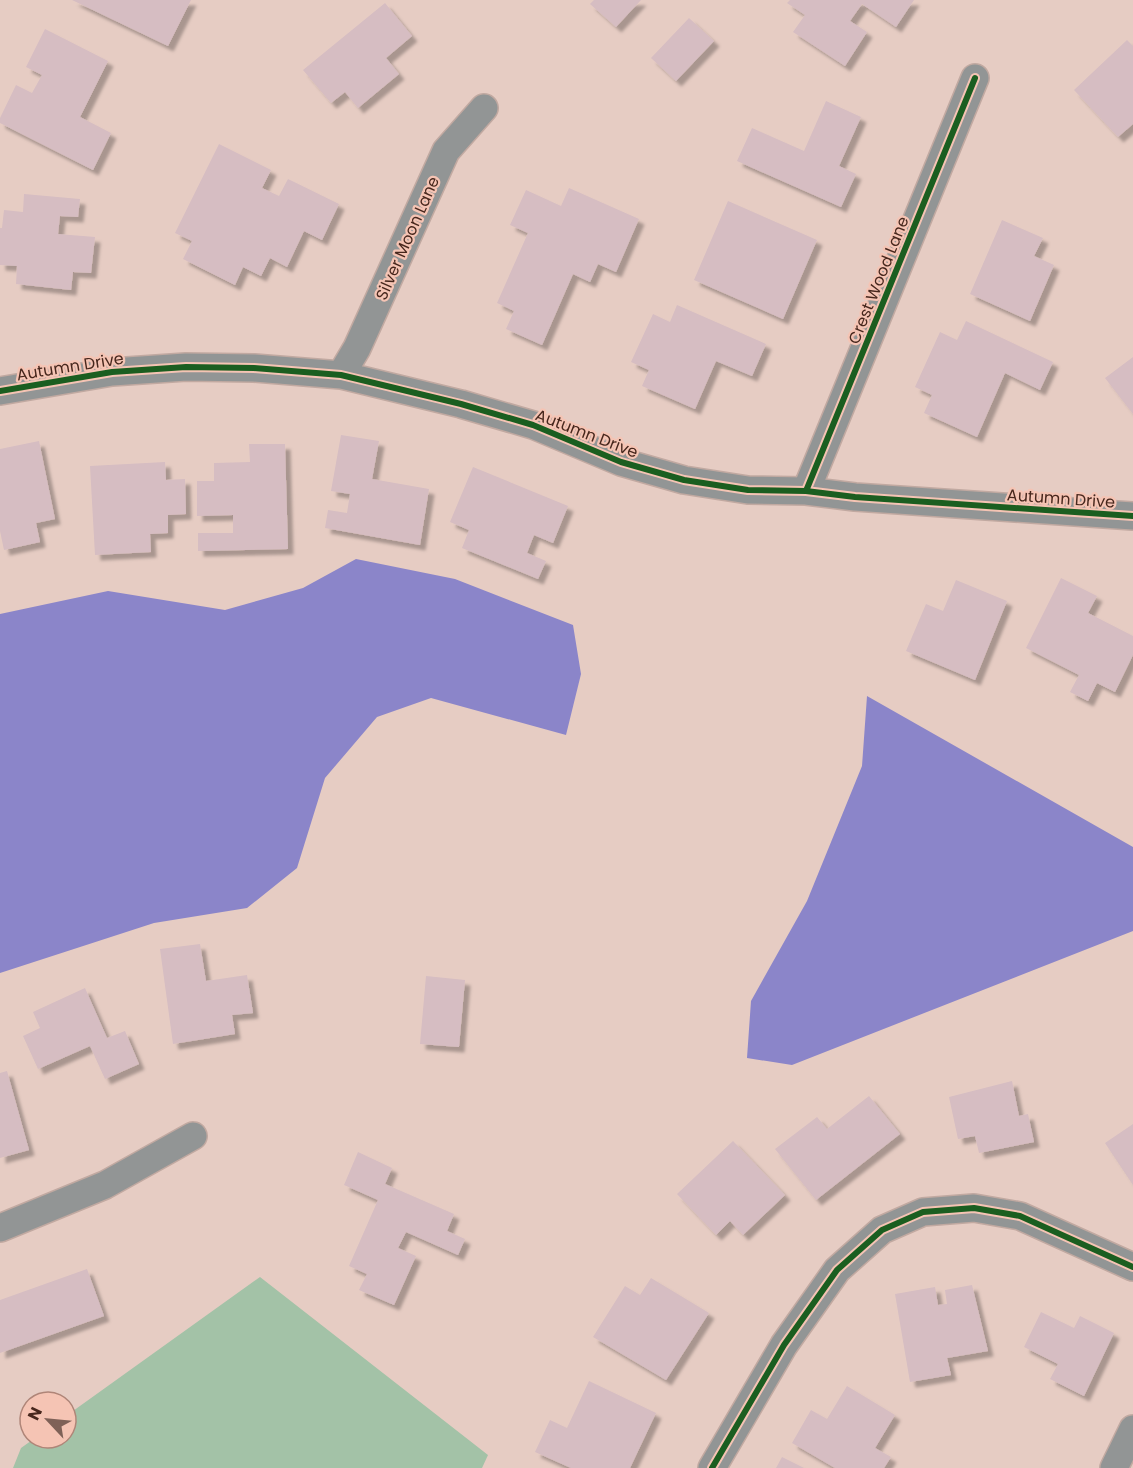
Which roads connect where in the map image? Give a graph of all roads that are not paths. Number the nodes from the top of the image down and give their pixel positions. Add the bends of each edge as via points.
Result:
1 (975, 78) dead end
2 (484, 108) dead end
3 (341, 375) junction
4 (0, 391) edge
5 (806, 491) junction
6 (1133, 516) edge
7 (193, 1136) dead end
8 (0, 1228) edge
9 (1133, 1267) edge
10 (1133, 1429) edge
11 (712, 1468) edge
12 (1114, 1468) edge

1 - 5 street, Crest Wood Lane
2 - 3 street, Silver Moon Lane via 446,151 357,348
3 - 4 street, Autumn Drive via 254,368 186,368 112,372
3 - 5 street, Autumn Drive via 522,422 621,462 684,480 748,490
5 - 6 street, Autumn Drive
7 - 8 street via 105,1185
9 - 11 street via 1020,1216 974,1208 923,1212 882,1230 837,1270 784,1345
10 - 12 street

